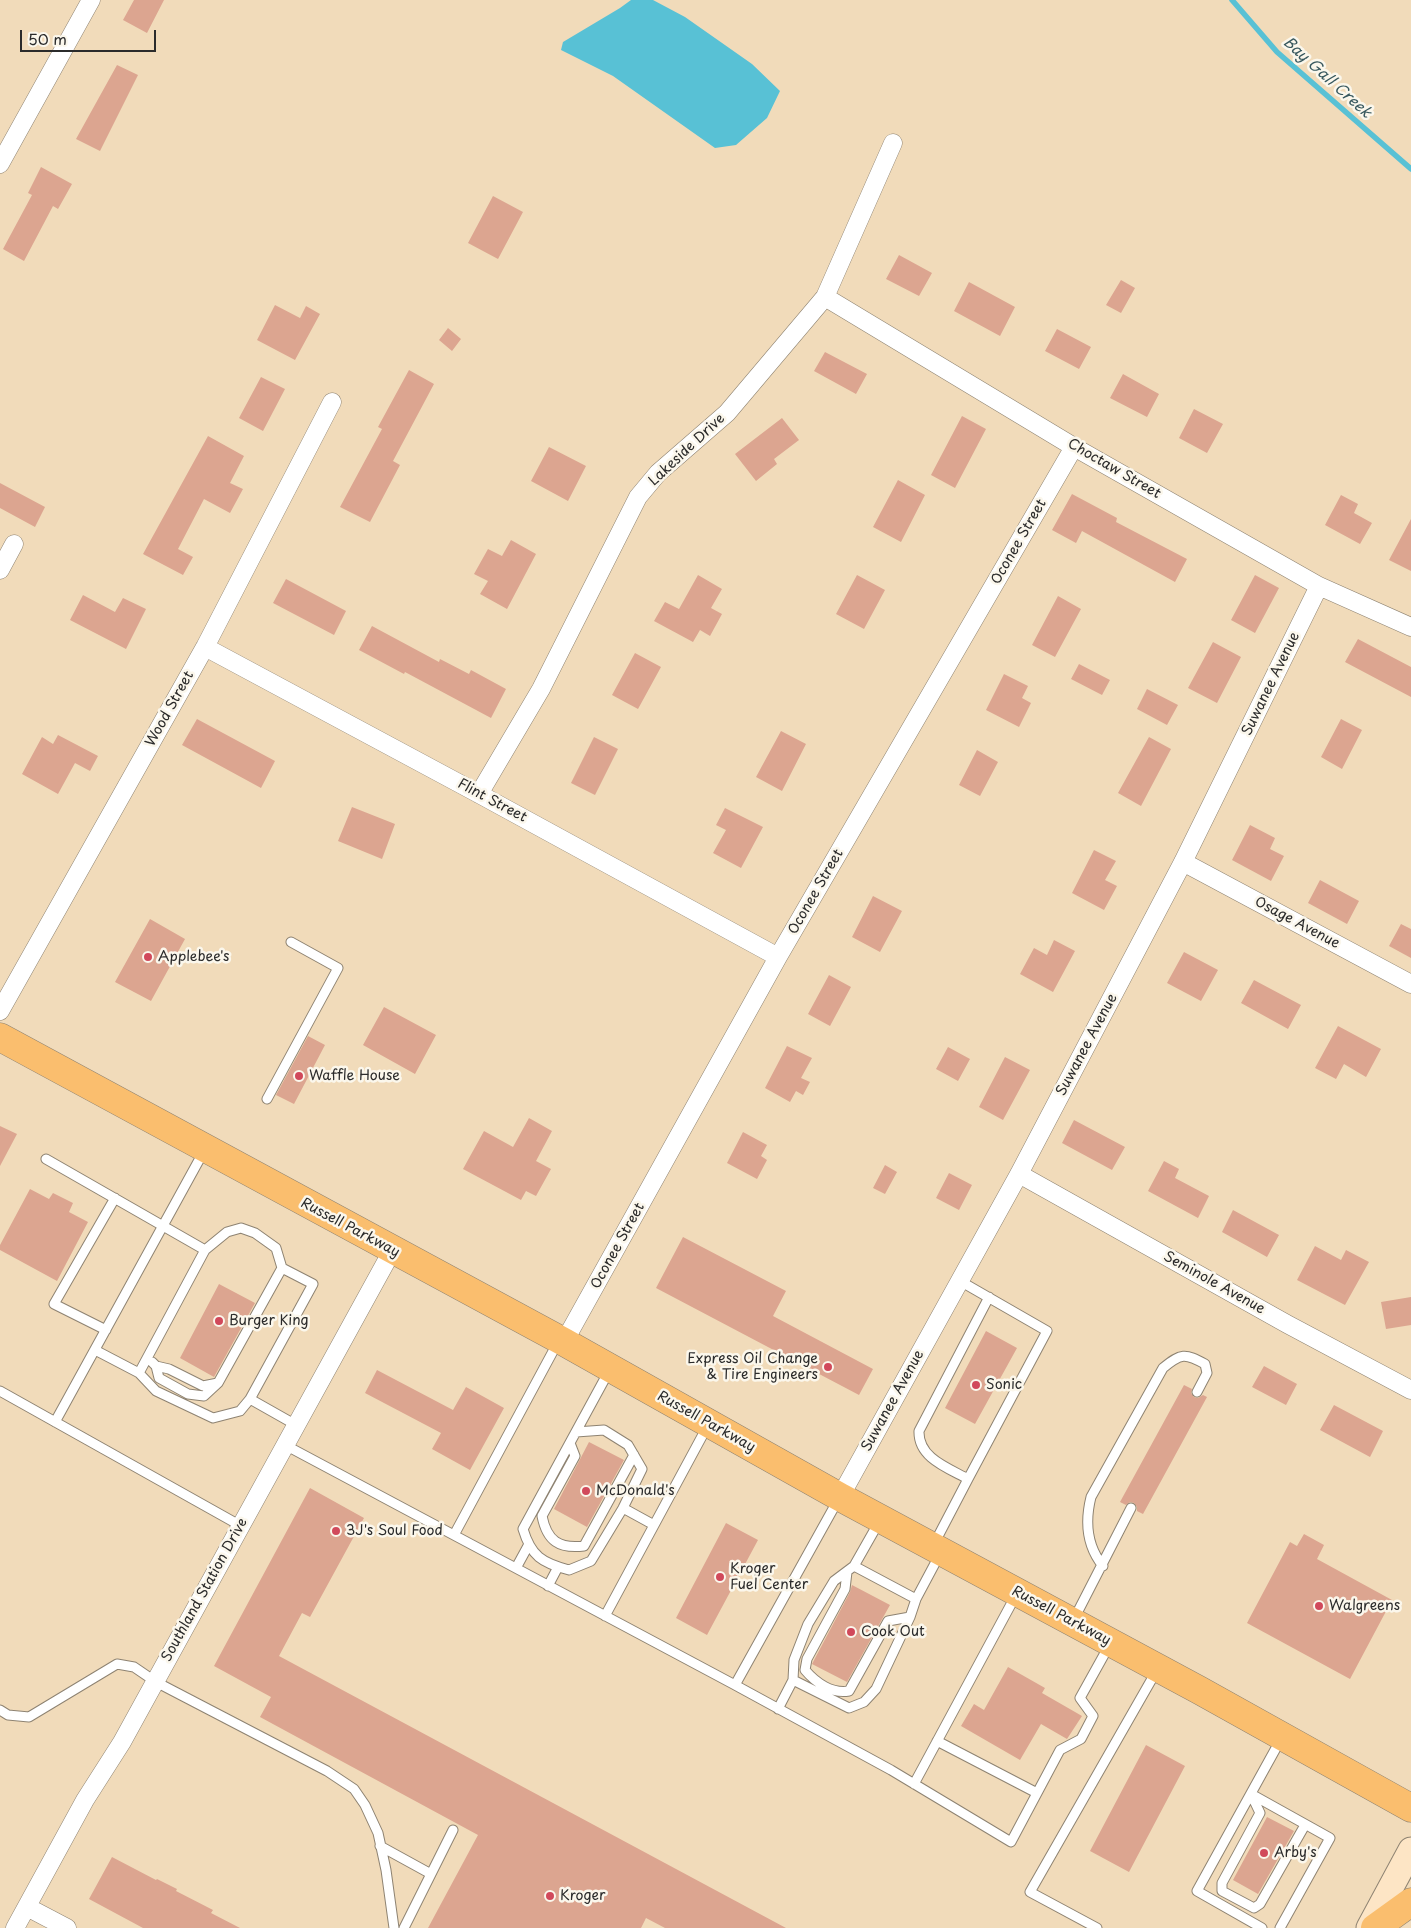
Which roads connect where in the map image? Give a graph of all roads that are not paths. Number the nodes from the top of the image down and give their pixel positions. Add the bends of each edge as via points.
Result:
1 (85, 2) edge
2 (893, 143) dead end
3 (0, 164) edge
4 (825, 296) junction
5 (332, 402) dead end
6 (1074, 447) junction
7 (14, 544) dead end
8 (0, 570) edge
9 (1319, 586) junction
10 (1411, 628) edge
11 (204, 647) junction
12 (480, 794) junction
13 (1183, 862) junction
14 (291, 942) dead end
15 (778, 957) junction
16 (1411, 984) edge
17 (0, 1011) edge
18 (0, 1037) edge
19 (268, 1099) dead end
20 (205, 1149) junction
21 (46, 1159) dead end
22 (1019, 1174) junction
23 (115, 1198) junction
24 (163, 1226) junction
25 (205, 1250) junction
26 (392, 1250) junction
27 (282, 1268) junction
28 (960, 1281) junction
29 (989, 1297) junction
30 (106, 1330) junction
31 (562, 1341) junction
32 (95, 1350) junction
33 (147, 1359) junction
34 (156, 1366) junction
35 (611, 1368) junction
36 (139, 1373) junction
37 (218, 1383) junction
38 (1411, 1390) edge
39 (0, 1391) edge
40 (1198, 1392) dead end
41 (250, 1399) junction
42 (55, 1422) junction
43 (709, 1424) junction
44 (296, 1425) junction
45 (576, 1432) junction
46 (570, 1443) junction
47 (285, 1445) junction
48 (634, 1455) junction
49 (968, 1479) junction
50 (840, 1497) junction
51 (623, 1508) junction
52 (1132, 1508) dead end
53 (881, 1519) junction
54 (654, 1525) junction
55 (241, 1526) junction
56 (454, 1535) junction
57 (528, 1546) junction
58 (937, 1549) junction
59 (1103, 1566) junction
60 (558, 1567) junction
61 (516, 1568) junction
62 (850, 1569) junction
63 (548, 1586) junction
64 (1017, 1593) junction
65 (916, 1599) junction
66 (605, 1616) junction
67 (910, 1617) junction
68 (1072, 1622) junction
69 (1110, 1643) junction
70 (1158, 1668) junction
71 (793, 1680) junction
72 (156, 1682) junction
73 (736, 1685) junction
74 (778, 1709) junction
75 (0, 1710) edge
76 (1282, 1737) junction
77 (937, 1741) junction
78 (914, 1784) junction
79 (1037, 1793) junction
80 (1251, 1794) junction
81 (1411, 1808) edge
82 (1305, 1825) junction
83 (453, 1830) dead end
84 (380, 1846) junction
85 (1411, 1850) edge
86 (431, 1874) junction
87 (1411, 1902) edge
88 (27, 1907) junction
89 (15, 1928) edge
90 (67, 1928) edge
91 (394, 1928) edge
92 (404, 1928) edge
93 (1097, 1928) edge
94 (1262, 1928) edge
95 (1280, 1928) edge
96 (1369, 1928) edge
97 (1375, 1928) edge

1 - 3 street
2 - 4 street, Lakeside Drive
4 - 6 street, Choctaw Street
4 - 12 street, Lakeside Drive via 727,413 658,473 638,497 541,690
5 - 11 street, Wood Street
6 - 9 street, Choctaw Street
6 - 15 street, Oconee Street
7 - 8 street
9 - 10 street, Choctaw Street
9 - 13 street, Suwanee Avenue
11 - 12 street, Flint Street
11 - 17 street, Wood Street
12 - 15 street, Flint Street
13 - 16 street, Osage Avenue
13 - 22 street, Suwanee Avenue
14 - 19 lane via 338,968
15 - 31 street, Oconee Street
18 - 20 main road, Russell Parkway
20 - 24 lane
20 - 26 main road, Russell Parkway
21 - 23 lane
22 - 28 street, Suwanee Avenue
22 - 38 street, Seminole Avenue
23 - 24 lane
23 - 30 lane via 54,1304
24 - 25 lane
24 - 30 lane
25 - 27 lane via 227,1232 240,1228 255,1233 276,1248
25 - 33 lane
26 - 31 main road, Russell Parkway
26 - 44 street, Southland Station Drive
27 - 37 lane
27 - 41 lane via 313,1284
28 - 29 lane
28 - 50 street, Suwanee Avenue
29 - 49 lane via 919,1431 923,1450
29 - 49 lane via 1047,1331
30 - 32 lane
31 - 35 main road, Russell Parkway
31 - 56 lane
32 - 36 lane
32 - 42 lane
33 - 34 lane
33 - 36 lane
34 - 37 lane via 203,1386
34 - 37 lane via 159,1378 188,1394 204,1396
35 - 43 main road, Russell Parkway
35 - 45 lane
36 - 41 lane via 156,1391 213,1418 240,1411
39 - 42 lane
40 - 59 lane via 1208,1373 1205,1364 1190,1356 1181,1356 1163,1368 1091,1497 1087,1514 1088,1533 1094,1555
41 - 44 lane
42 - 55 lane
43 - 50 main road, Russell Parkway
43 - 54 lane
44 - 47 street, Southland Station Drive
45 - 46 lane
45 - 48 lane via 604,1430 628,1445
46 - 48 lane via 575,1456 542,1516 544,1527 556,1542 569,1548 584,1546
46 - 57 lane via 523,1529
47 - 55 street, Southland Station Drive
47 - 56 lane
48 - 51 lane via 642,1469
49 - 58 lane
50 - 53 main road, Russell Parkway
50 - 73 lane
51 - 54 lane
51 - 60 lane via 591,1561 569,1570
52 - 59 lane
53 - 58 main road, Russell Parkway
53 - 62 lane
54 - 66 lane
55 - 72 street, Southland Station Drive
56 - 61 lane
57 - 60 lane via 544,1562
57 - 61 lane
58 - 64 main road, Russell Parkway
58 - 65 lane
59 - 68 lane
60 - 63 lane
61 - 63 lane
62 - 65 lane
62 - 67 lane via 844,1589 806,1660 805,1670 814,1681 840,1693 850,1690 888,1620
62 - 71 lane via 834,1581 808,1624 794,1660
63 - 66 lane
64 - 68 main road, Russell Parkway
64 - 77 lane
65 - 67 lane
66 - 73 lane
67 - 71 lane via 876,1689 864,1702 849,1708
68 - 69 main road, Russell Parkway
69 - 70 main road, Russell Parkway
69 - 79 lane via 1080,1698 1093,1716 1081,1739 1060,1750
70 - 76 main road, Russell Parkway
70 - 93 lane via 1030,1892
71 - 74 lane
72 - 75 lane via 134,1667 117,1664 29,1717
72 - 84 lane via 327,1771 354,1789 378,1833
72 - 88 street, Southland Station Drive via 85,1800
73 - 74 lane
74 - 78 lane
76 - 80 lane
76 - 81 main road, Russell Parkway
77 - 78 lane
77 - 79 lane
78 - 79 lane via 1011,1842
80 - 82 lane
80 - 82 lane via 1260,1813 1222,1882 1222,1891 1254,1908 1260,1904
80 - 94 lane via 1197,1891
82 - 95 lane via 1330,1838
83 - 86 lane
84 - 86 lane
84 - 91 lane
85 - 96 main road
86 - 92 lane
87 - 97 main road
88 - 89 street, Southland Station Drive
88 - 90 street

